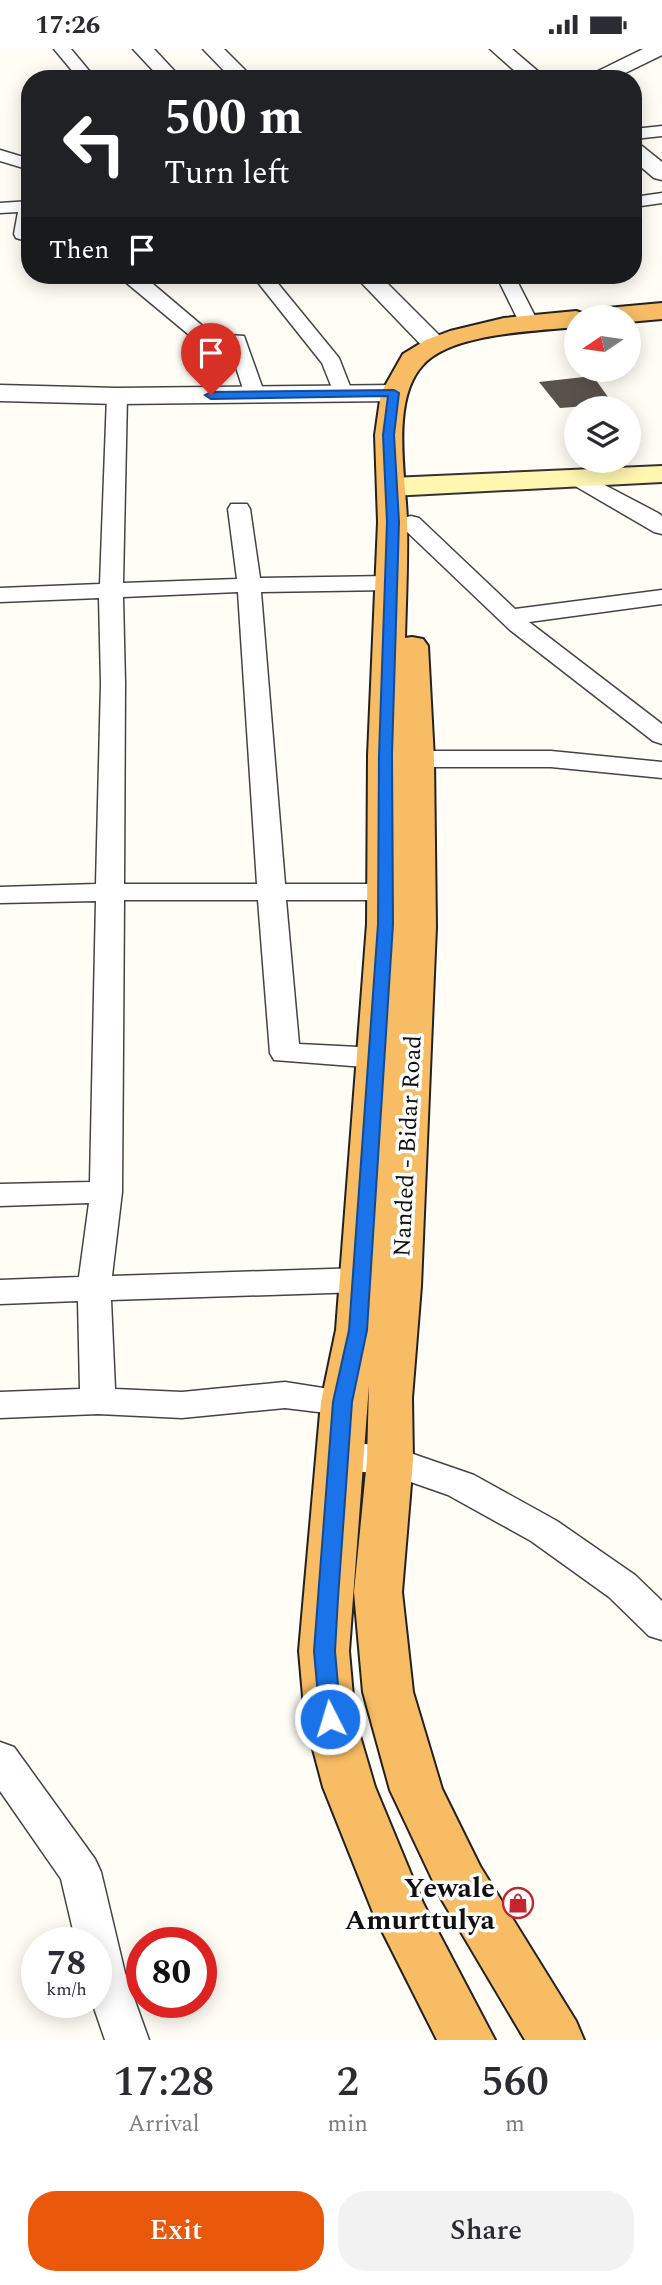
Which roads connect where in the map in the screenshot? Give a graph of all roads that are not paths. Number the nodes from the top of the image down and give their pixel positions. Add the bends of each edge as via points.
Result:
1 (62, 49) edge
2 (143, 49) edge
3 (214, 49) edge
4 (500, 49) edge
5 (658, 49) edge
6 (80, 70) edge
7 (164, 70) edge
8 (235, 70) edge
9 (526, 70) edge
10 (615, 70) edge
11 (662, 131) edge
12 (642, 133) edge
13 (0, 155) edge
14 (642, 157) edge
15 (662, 173) edge
16 (21, 182) edge
17 (21, 195) edge
18 (662, 198) edge
19 (642, 201) edge
20 (0, 208) edge
21 (141, 284) edge
22 (268, 284) edge
23 (375, 284) edge
24 (509, 284) edge
25 (662, 311) edge
26 (641, 313) edge
27 (564, 320) edge
28 (529, 324) junction
29 (662, 325) edge
30 (641, 326) edge
31 (564, 333) edge
32 (435, 345) junction
33 (0, 393) edge
34 (394, 393) junction
35 (343, 394) junction
36 (255, 395) junction
37 (117, 396) junction
38 (662, 474) edge
39 (578, 478) junction
40 (404, 499) junction
41 (239, 509) dead end
42 (662, 527) edge
43 (390, 583) junction
44 (249, 585) junction
45 (111, 591) junction
46 (0, 595) edge
47 (662, 597) edge
48 (509, 617) junction
49 (662, 736) edge
50 (401, 757) junction
51 (662, 770) edge
52 (108, 892) junction
53 (402, 892) junction
54 (271, 893) junction
55 (0, 895) edge
56 (378, 1058) junction
57 (106, 1192) junction
58 (0, 1195) edge
59 (361, 1280) junction
60 (94, 1288) junction
61 (0, 1292) edge
62 (98, 1401) junction
63 (343, 1402) junction
64 (0, 1405) edge
65 (340, 1456) junction
66 (390, 1460) junction
67 (662, 1625) edge
68 (0, 1759) edge
69 (127, 2040) edge
70 (467, 2040) edge
71 (556, 2040) edge

1 - 6 street
2 - 7 street
3 - 8 street
4 - 9 street
5 - 10 street
11 - 12 street
13 - 16 street
14 - 15 street
17 - 20 street
18 - 19 street
21 - 36 street via 207,339 237,340
22 - 35 street via 332,362
23 - 32 street
24 - 28 street
25 - 26 highway
27 - 28 highway, Nanded - Bidar Road
28 - 32 highway, Nanded - Bidar Road via 459,336
29 - 30 highway
31 - 40 highway, Nanded - Bidar Road via 490,342 458,350 438,362 410,401
32 - 34 highway, Nanded - Bidar Road via 412,360
33 - 37 street
34 - 35 street
34 - 40 highway, Nanded - Bidar Road via 389,435
35 - 36 street
36 - 37 street
37 - 45 street
38 - 39 main road
39 - 40 main road
39 - 42 street
40 - 43 highway, Nanded - Bidar Road
40 - 48 street
40 - 50 highway, Nanded - Bidar Road via 409,583
41 - 44 street
43 - 44 street
43 - 50 highway, Nanded - Bidar Road
44 - 45 street
44 - 54 street
45 - 46 street
45 - 52 street
47 - 48 street
48 - 49 street
50 - 51 street via 551,759
50 - 53 highway, Nanded - Bidar Road
52 - 54 street
52 - 55 street
52 - 57 street
53 - 54 street
53 - 56 highway, Nanded - Bidar Road
53 - 66 highway, Nanded - Bidar Road via 400,1286 390,1398
54 - 56 street via 285,1053
56 - 59 highway, Nanded - Bidar Road
57 - 58 street
57 - 60 street
59 - 60 street
59 - 63 highway, Nanded - Bidar Road via 358,1330
60 - 61 street
60 - 62 street
62 - 63 street via 182,1405 285,1395
62 - 64 street
63 - 65 highway, Nanded - Bidar Road
65 - 66 street
65 - 70 highway, Nanded - Bidar Road via 324,1651 330,1719 372,1848 401,1915
66 - 67 street via 461,1485 544,1531 622,1586
66 - 71 highway, Nanded - Bidar Road via 379,1592 388,1692 416,1790 461,1883
68 - 69 street via 80,1872 104,1973

